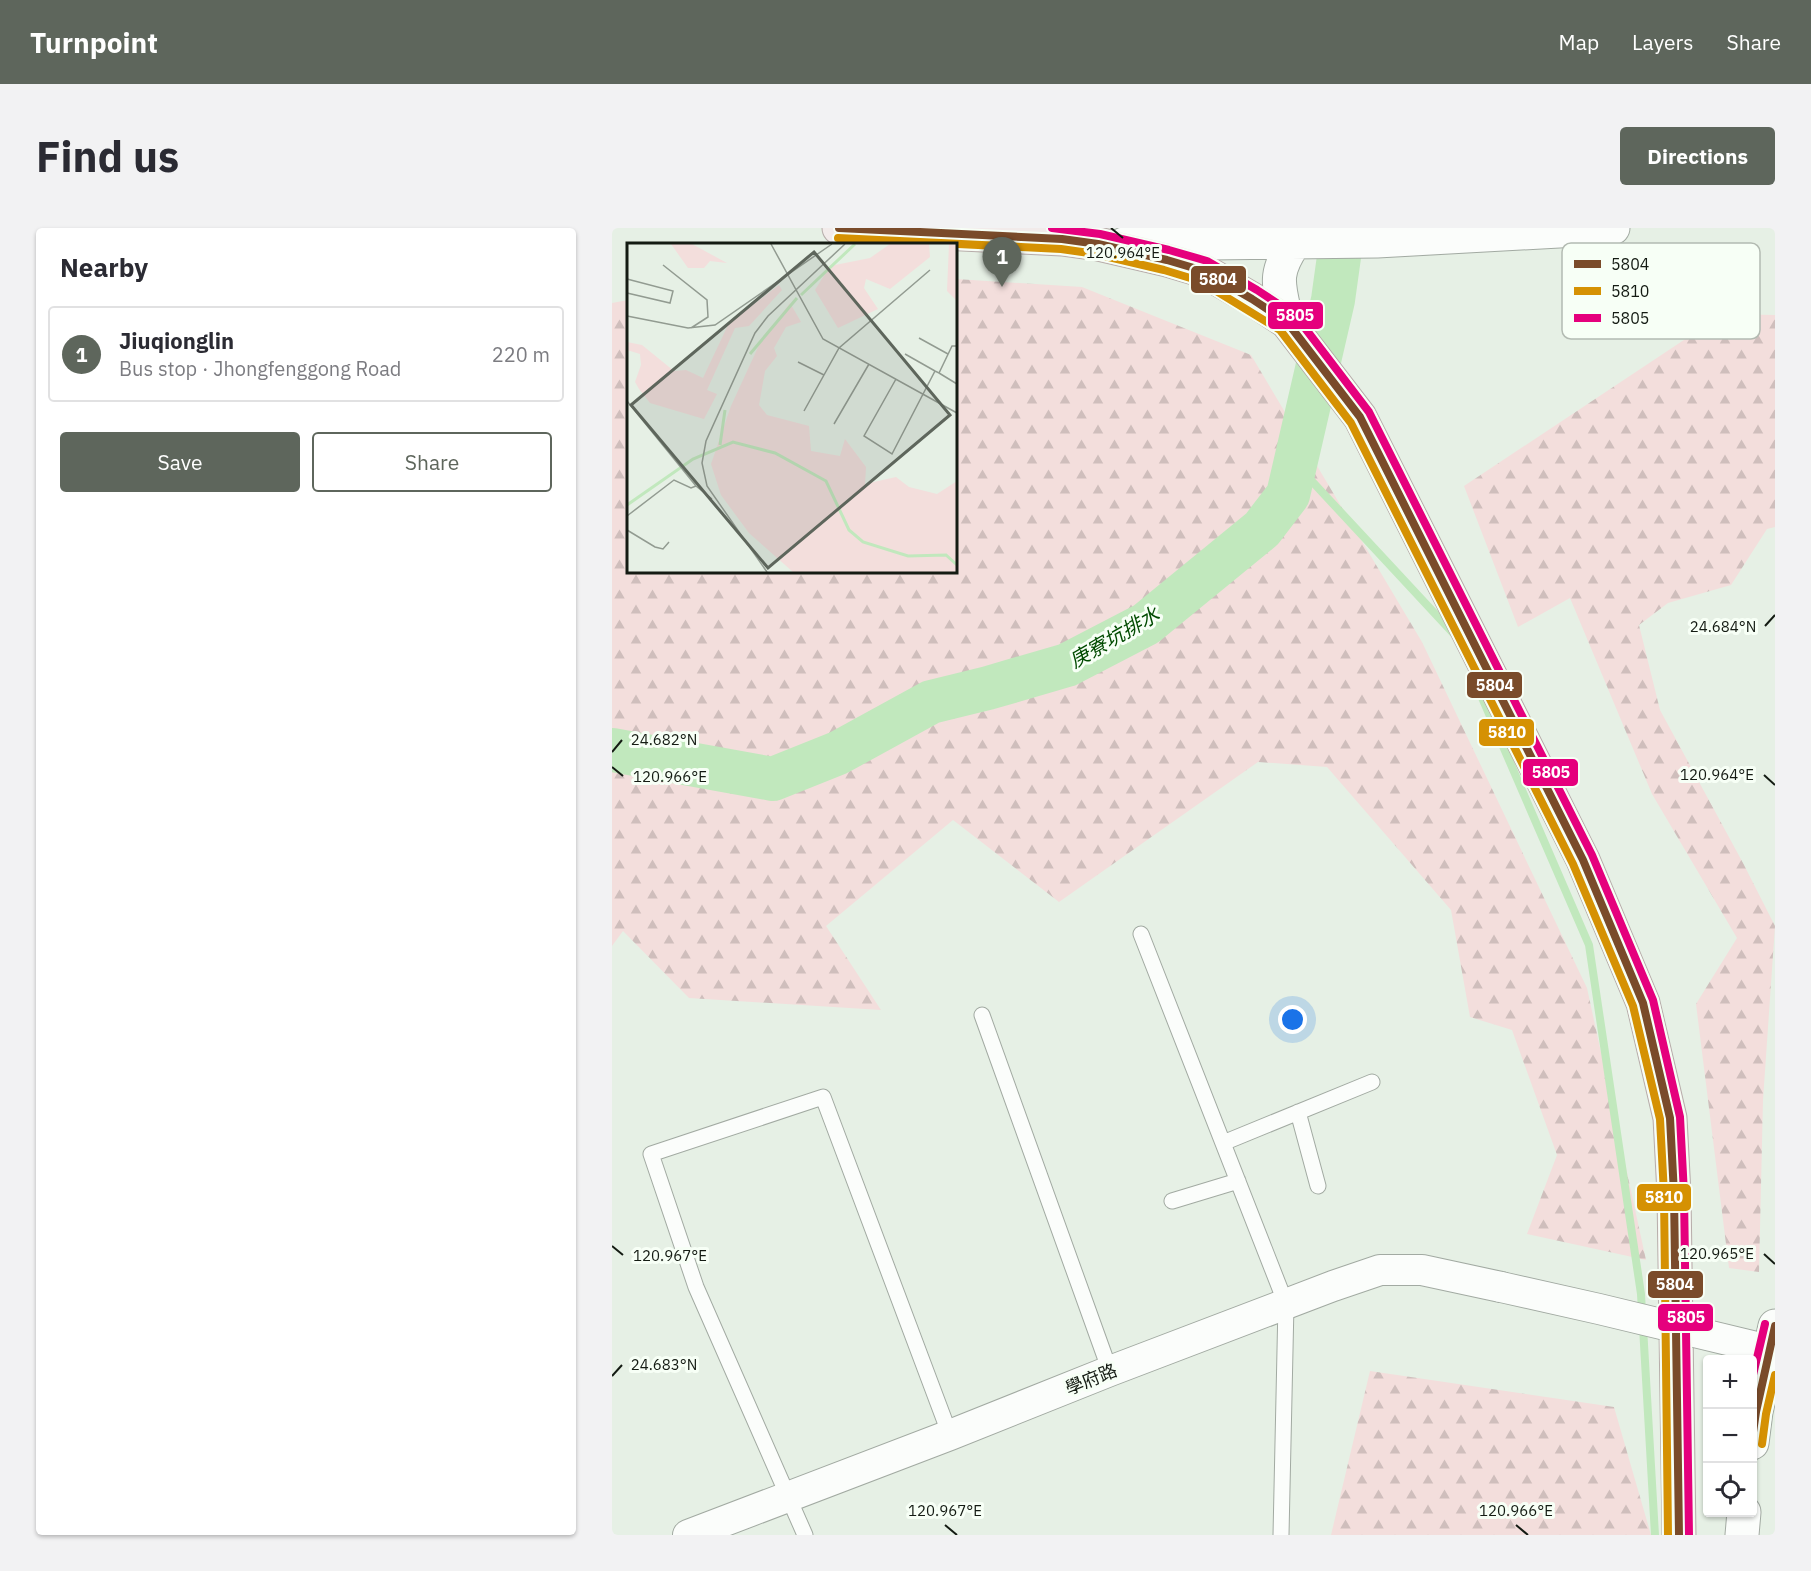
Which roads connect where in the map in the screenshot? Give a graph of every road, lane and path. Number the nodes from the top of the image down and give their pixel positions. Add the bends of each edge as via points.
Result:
1 (839, 228) edge
2 (1130, 228) edge
3 (1613, 228) edge
4 (1062, 239) junction
5 (1309, 242) junction
6 (1098, 244) junction
7 (1292, 329) junction
8 (1141, 934) dead end
9 (982, 1015) dead end
10 (1372, 1082) dead end
11 (1298, 1112) junction
12 (1223, 1143) junction
13 (1238, 1181) junction
14 (1318, 1185) dead end
15 (1172, 1201) dead end
16 (1286, 1304) junction
17 (1773, 1342) edge
18 (1110, 1371) junction
19 (1757, 1409) edge
20 (950, 1435) junction
21 (787, 1497) junction
22 (1744, 1517) edge
23 (688, 1535) edge
24 (805, 1535) edge
25 (1281, 1535) edge
26 (1679, 1535) edge
27 (1742, 1535) edge

1 - 4 main road
2 - 4 main road
3 - 5 main road
4 - 6 main road
5 - 6 main road
5 - 7 main road via 1285,257 1278,280
6 - 7 main road via 1204,271 1252,299
7 - 26 main road via 1360,417 1583,860 1643,1003 1670,1118
8 - 12 lane
9 - 18 lane
10 - 11 lane
11 - 12 lane
11 - 14 lane
12 - 13 lane
13 - 15 lane
13 - 16 lane
16 - 17 street, 學府路, bridge via 1380,1270 1422,1270
16 - 18 street, 學府路
16 - 25 lane
17 - 19 main road
18 - 20 street, 學府路
20 - 21 street, 學府路
20 - 21 lane via 823,1097 651,1154 696,1287
21 - 23 street, 學府路
21 - 24 lane
22 - 27 main road

